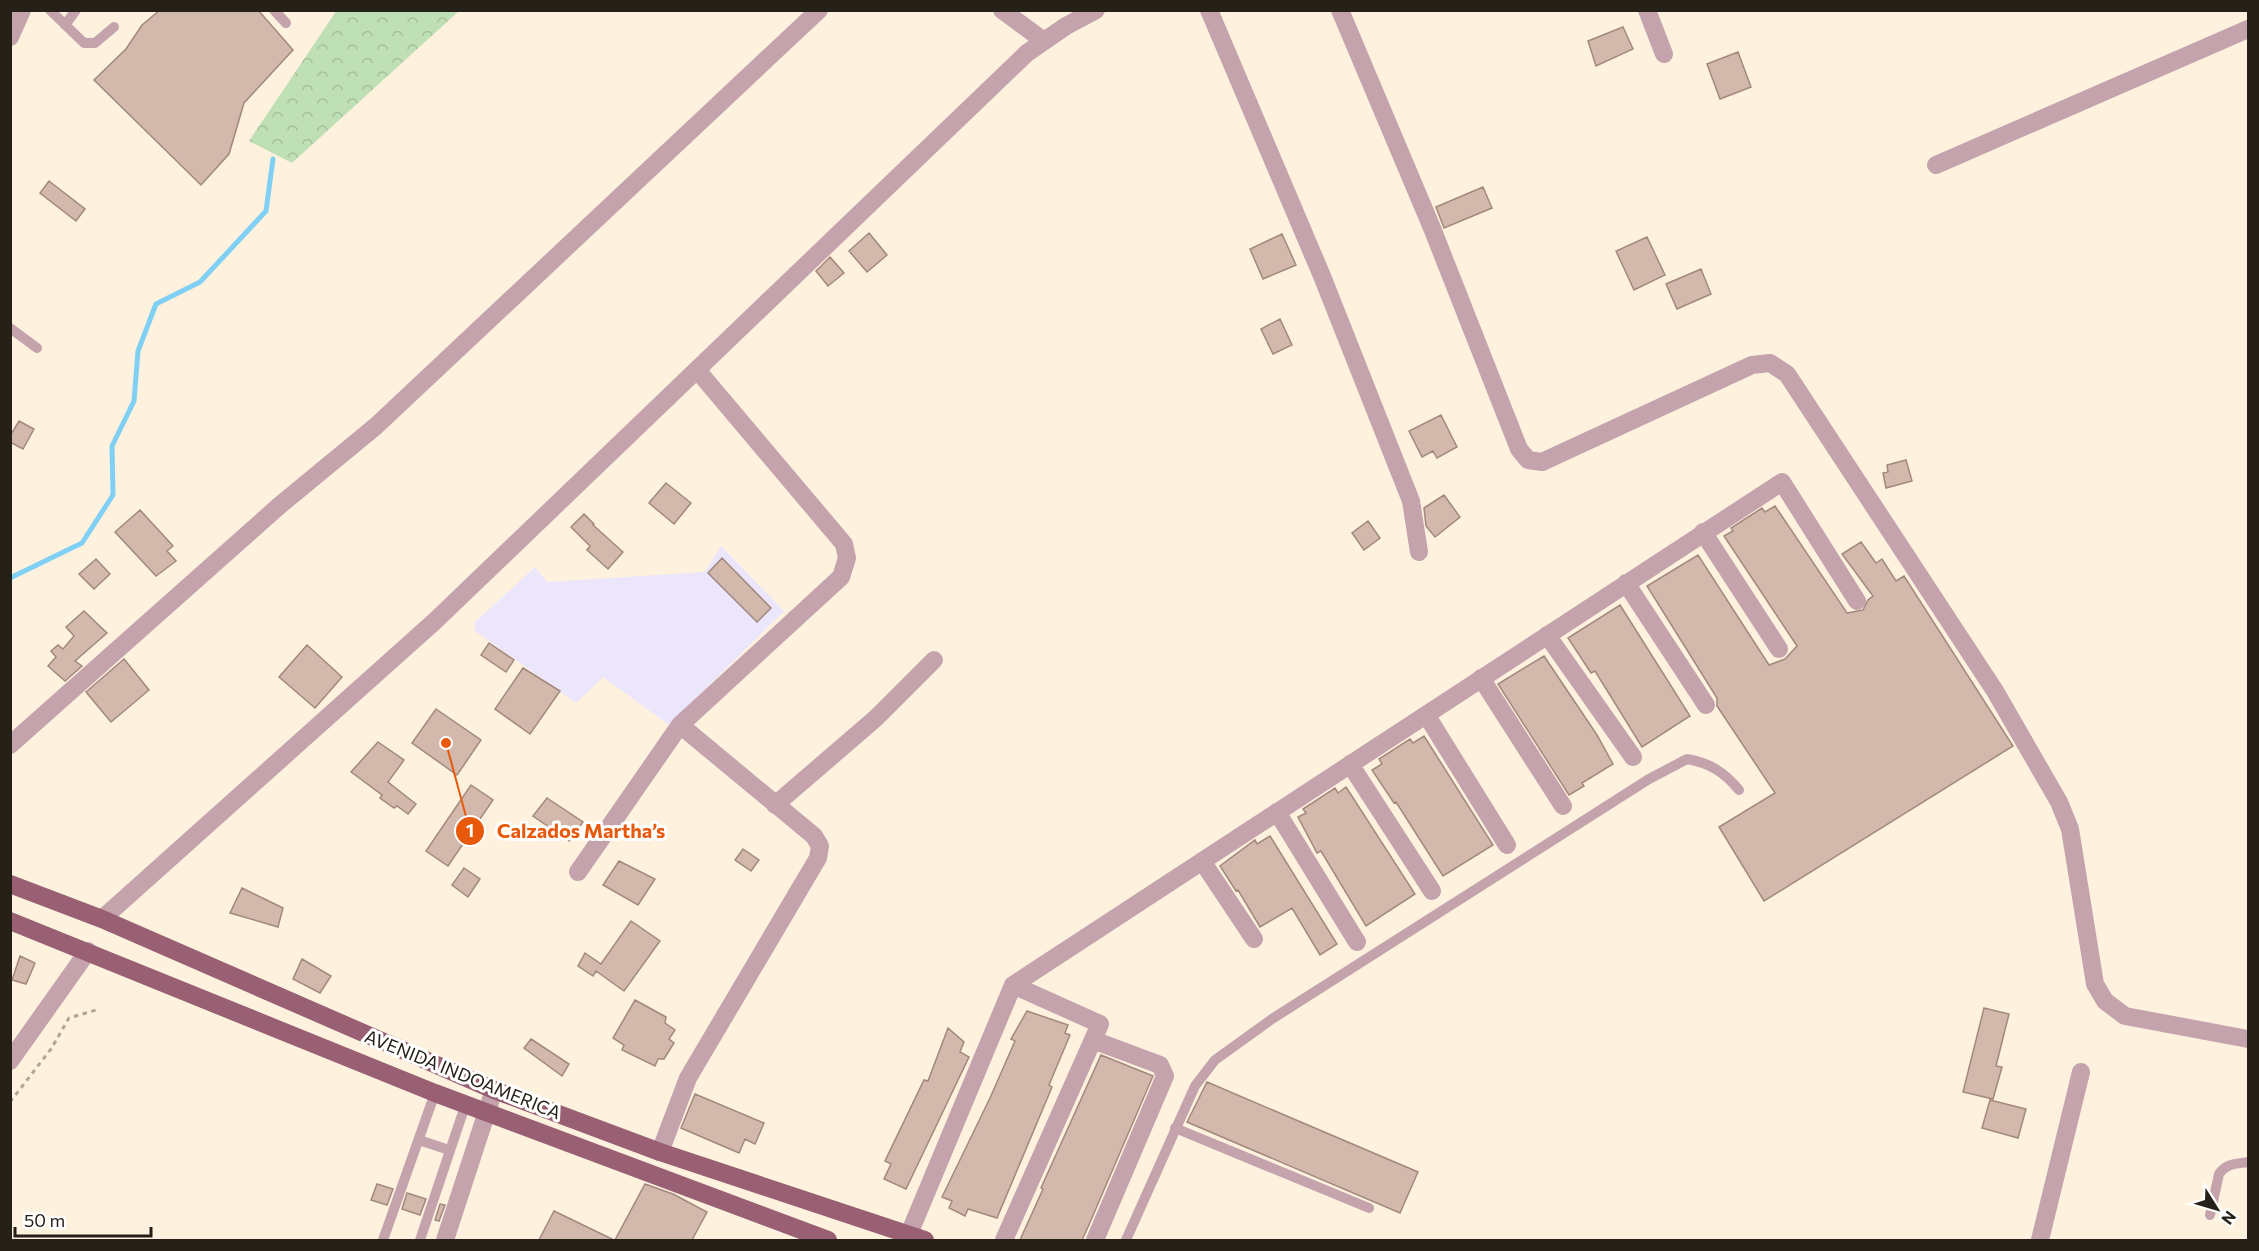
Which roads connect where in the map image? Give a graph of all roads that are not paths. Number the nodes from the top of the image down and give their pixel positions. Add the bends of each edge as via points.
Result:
1 (22, 10) edge
2 (50, 10) edge
3 (76, 10) edge
4 (274, 10) edge
5 (819, 10) edge
6 (1002, 10) edge
7 (1096, 10) edge
8 (1209, 10) edge
9 (1340, 10) edge
10 (1647, 10) edge
11 (286, 23) dead end
12 (65, 24) junction
13 (114, 27) dead end
14 (2248, 29) edge
15 (10, 37) edge
16 (1044, 41) junction
17 (1664, 54) dead end
18 (1936, 165) dead end
19 (10, 328) edge
20 (37, 348) dead end
21 (698, 370) junction
22 (1703, 532) junction
23 (1419, 552) dead end
24 (1626, 583) junction
25 (1857, 601) dead end
26 (1547, 635) junction
27 (1779, 649) dead end
28 (934, 660) dead end
29 (1481, 678) junction
30 (1706, 705) dead end
31 (1427, 716) junction
32 (680, 725) junction
33 (10, 746) edge
34 (1633, 757) dead end
35 (1350, 764) junction
36 (1738, 790) dead end
37 (775, 805) junction
38 (1563, 806) dead end
39 (1277, 812) junction
40 (1507, 844) dead end
41 (1202, 861) junction
42 (578, 872) dead end
43 (10, 884) edge
44 (1432, 891) dead end
45 (102, 919) junction
46 (10, 921) edge
47 (1254, 939) dead end
48 (1357, 942) dead end
49 (88, 951) junction
50 (1013, 985) junction
51 (2248, 1039) edge
52 (1094, 1040) junction
53 (10, 1061) edge
54 (2081, 1072) dead end
55 (473, 1081) junction
56 (494, 1090) junction
57 (435, 1093) junction
58 (466, 1103) junction
59 (486, 1111) junction
60 (1175, 1128) junction
61 (419, 1140) junction
62 (449, 1150) junction
63 (660, 1152) junction
64 (2248, 1162) edge
65 (1369, 1208) dead end
66 (2210, 1215) dead end
67 (917, 1237) edge
68 (383, 1240) edge
69 (420, 1240) edge
70 (445, 1240) edge
71 (828, 1240) edge
72 (1004, 1240) edge
73 (1095, 1240) edge
74 (1125, 1240) edge
75 (2040, 1240) edge

1 - 15 street
2 - 12 lane
3 - 12 lane
4 - 11 lane
5 - 33 street via 376,426 279,506
6 - 16 street
7 - 16 street
8 - 23 street via 1322,276 1411,501
9 - 51 street via 1519,449 1528,460 1542,462 1752,365 1770,363 1787,374 1995,691 2059,802 2070,830 2095,984 2104,1001 2125,1016
10 - 17 street
12 - 13 lane via 90,44
14 - 18 street
16 - 21 street via 1027,53
19 - 20 lane
21 - 32 street via 844,544 847,558 841,577
21 - 45 street via 435,621
22 - 24 street
22 - 25 street via 1782,482
22 - 27 street
24 - 26 street
24 - 30 street
26 - 29 street
26 - 34 street
28 - 37 street via 876,718
29 - 31 street
29 - 38 street
31 - 35 street
31 - 40 street
32 - 37 street
32 - 42 street
35 - 39 street
35 - 44 street
36 - 60 lane via 1721,771 1687,759 1649,779 1272,1019 1215,1060 1195,1086
37 - 63 street via 814,836 820,846 818,858 688,1078
39 - 41 street
39 - 48 street
41 - 47 street
41 - 50 street
43 - 45 main road, AVENIDA INDOAMERICA
45 - 55 main road, AVENIDA INDOAMERICA
46 - 49 main road, AVENIDA INDOAMERICA
49 - 53 street
49 - 57 main road, AVENIDA INDOAMERICA
50 - 52 street via 1101,1024
50 - 67 street
52 - 72 street
52 - 73 street via 1160,1065 1165,1076
54 - 75 street
55 - 56 main road, AVENIDA INDOAMERICA
55 - 58 main road
56 - 59 street
56 - 63 main road, AVENIDA INDOAMERICA
57 - 58 main road, AVENIDA INDOAMERICA
57 - 61 lane
58 - 59 main road, AVENIDA INDOAMERICA
58 - 62 lane
59 - 70 street
59 - 71 main road, AVENIDA INDOAMERICA
60 - 65 lane
60 - 74 lane
61 - 62 lane
61 - 68 lane
62 - 69 lane
63 - 67 main road, AVENIDA INDOAMERICA
64 - 66 lane via 2223,1168

